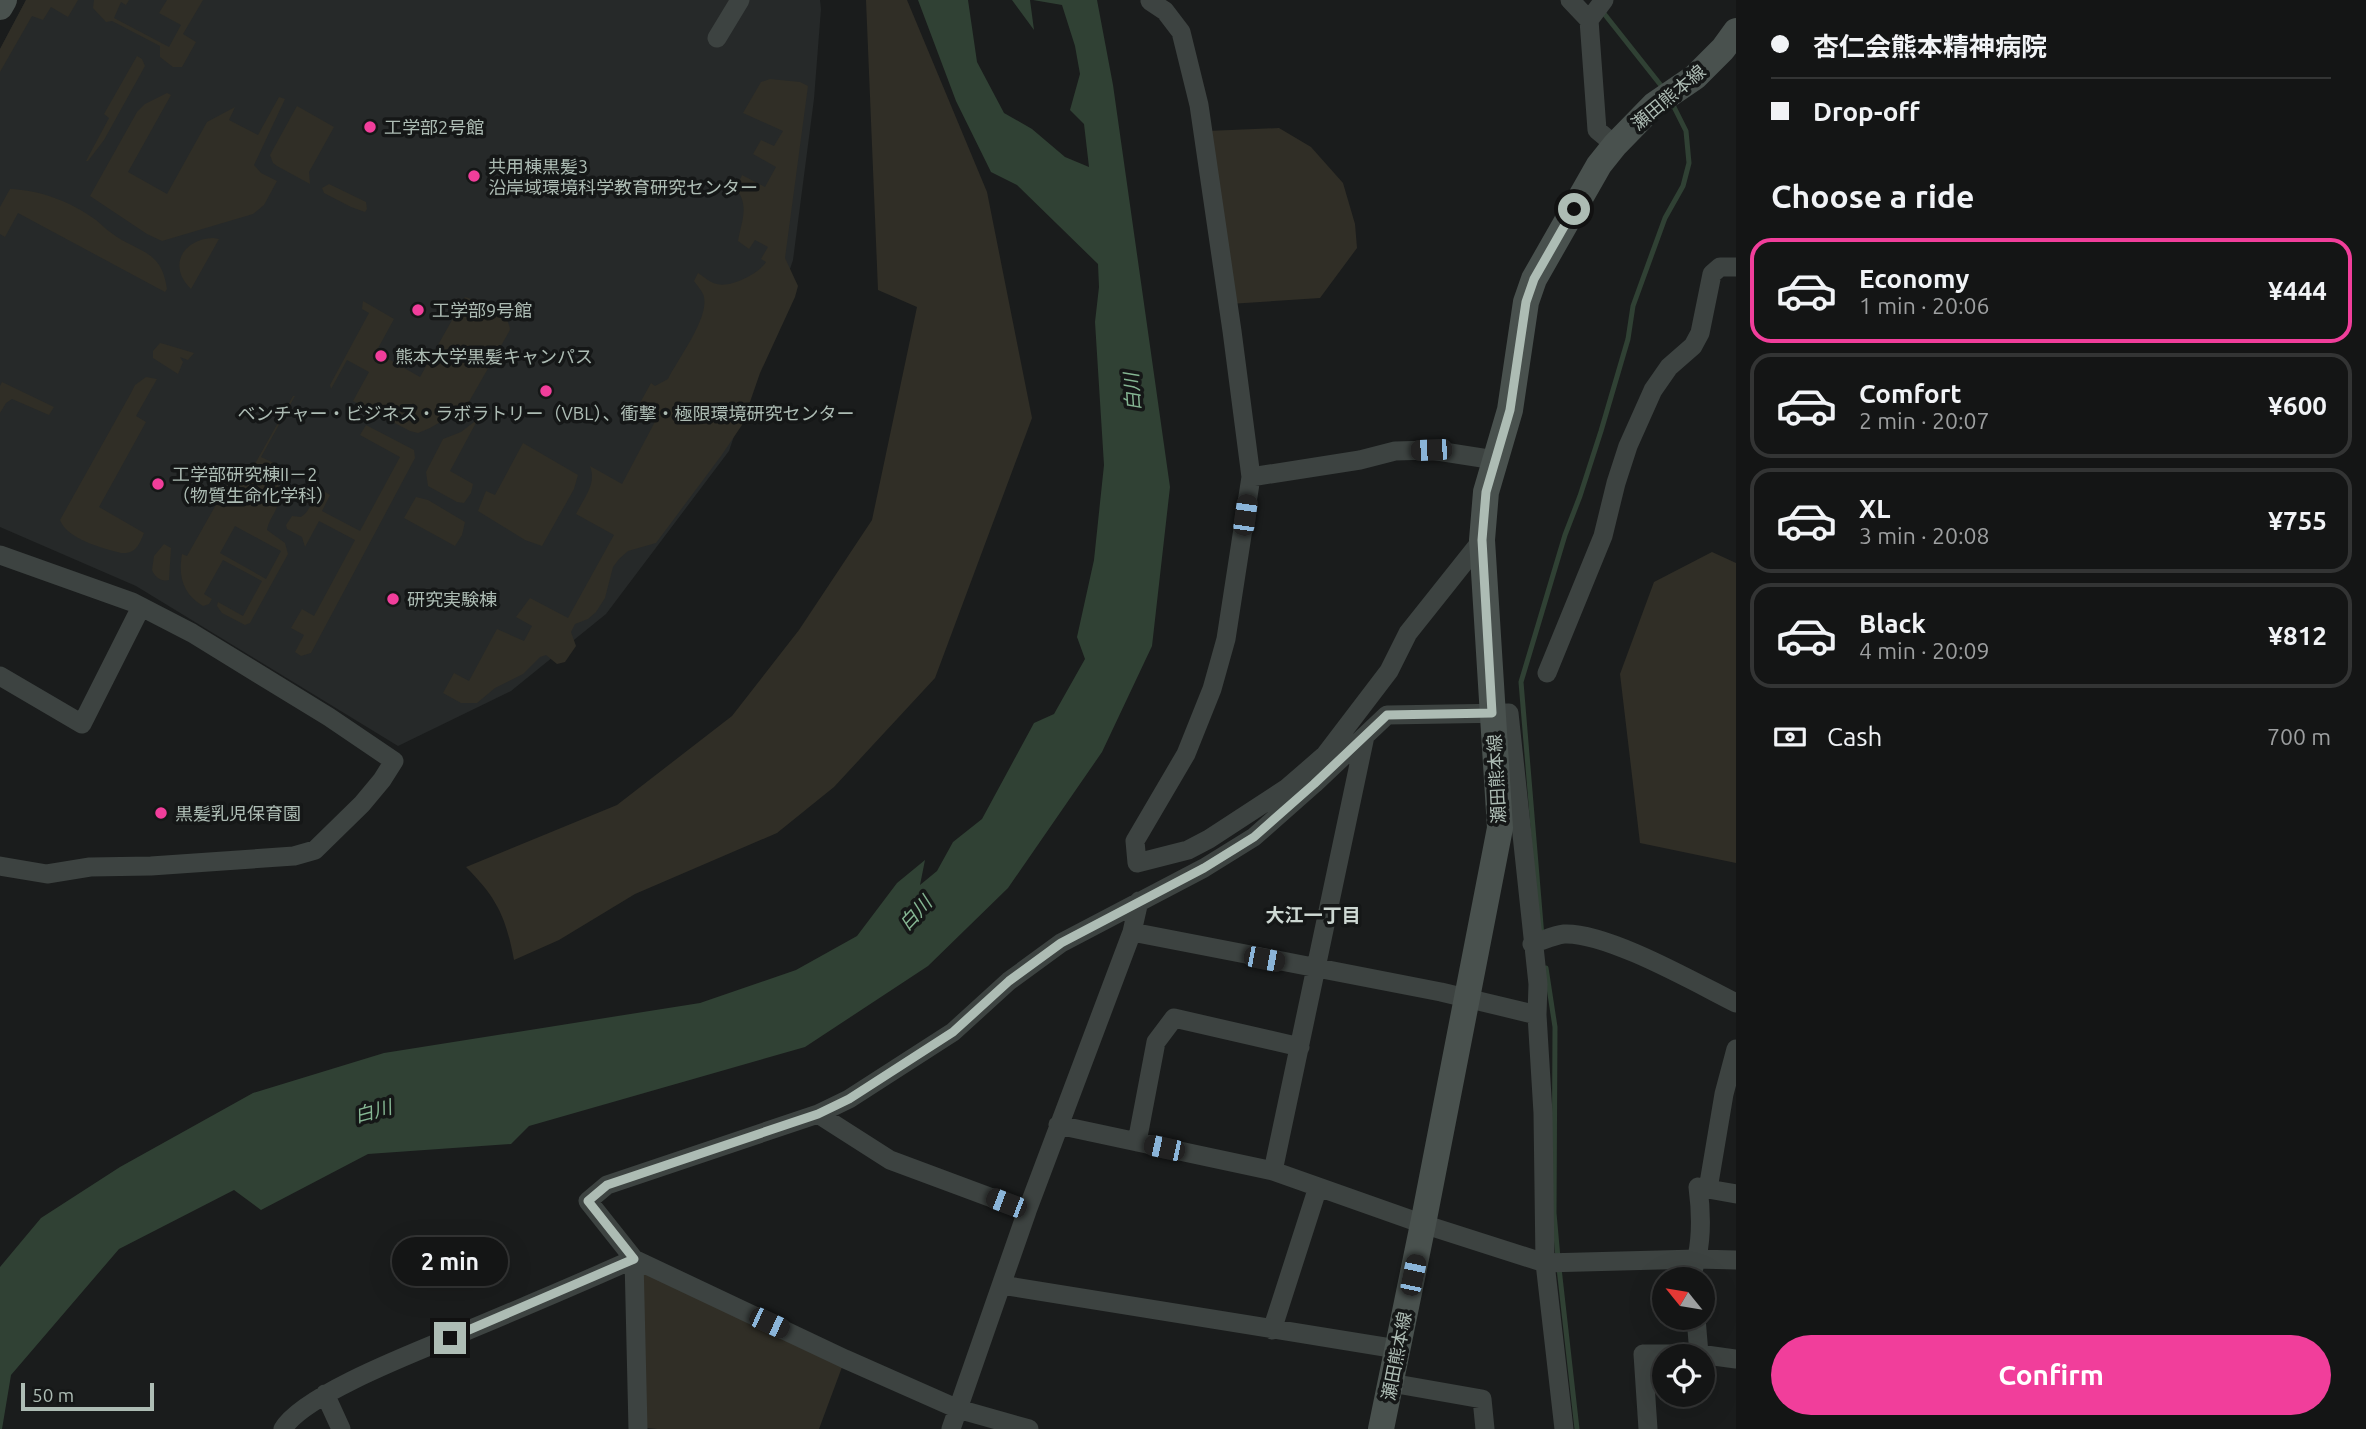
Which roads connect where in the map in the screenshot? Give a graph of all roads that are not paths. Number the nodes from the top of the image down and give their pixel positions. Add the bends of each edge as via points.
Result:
1 (4, 0) edge
2 (740, 0) edge
3 (1570, 0) edge
4 (1604, 0) edge
5 (1150, 1) edge
6 (0, 7) edge
7 (1589, 20) junction
8 (1736, 31) edge
9 (716, 38) dead end
10 (1615, 145) junction
11 (1736, 267) edge
12 (1495, 460) junction
13 (1251, 477) junction
14 (1482, 540) junction
15 (0, 555) edge
16 (142, 607) junction
17 (1547, 673) dead end
18 (0, 676) edge
19 (1492, 713) junction
20 (1365, 736) junction
21 (0, 866) edge
22 (1139, 901) junction
23 (1132, 932) junction
24 (1532, 944) junction
25 (1317, 969) junction
26 (1467, 998) junction
27 (1736, 1003) edge
28 (1537, 1016) junction
29 (1300, 1047) junction
30 (1736, 1049) edge
31 (818, 1114) junction
32 (1058, 1125) junction
33 (1137, 1142) junction
34 (1273, 1171) junction
35 (1318, 1187) junction
36 (1708, 1189) junction
37 (1736, 1194) edge
38 (1027, 1210) junction
39 (1423, 1224) junction
40 (634, 1259) junction
41 (1697, 1259) junction
42 (1736, 1260) edge
43 (1545, 1263) junction
44 (1693, 1267) edge
45 (1002, 1284) junction
46 (1272, 1330) junction
47 (1397, 1349) junction
48 (1652, 1354) edge
49 (1715, 1356) edge
50 (1736, 1359) edge
51 (1391, 1383) junction
52 (325, 1394) junction
53 (958, 1409) junction
54 (283, 1429) edge
55 (341, 1429) edge
56 (640, 1429) edge
57 (951, 1429) edge
58 (1029, 1429) edge
59 (1381, 1429) edge
60 (1485, 1429) edge
61 (1564, 1429) edge
62 (1648, 1429) edge

1 - 6 main road
2 - 9 street
3 - 7 street
4 - 7 street
5 - 13 street via 1165,11 1181,32 1199,105
7 - 10 street via 1597,130
8 - 10 main road, 瀬田熊本線 via 1695,77 1654,105
10 - 12 main road, 瀬田熊本線 via 1534,279 1526,302 1510,410
11 - 17 street via 1720,267 1712,274 1700,333 1653,390 1628,446 1603,536
12 - 13 street via 1431,450 1395,451
12 - 14 main road, 瀬田熊本線 via 1486,492
13 - 14 street via 1226,639 1212,689 1186,754 1135,841 1137,863 1188,850 1209,839 1287,788 1325,755 1389,671 1408,633
14 - 19 main road, 瀬田熊本線
15 - 16 street
16 - 18 street via 82,724
16 - 21 street via 221,649 394,761 362,804 315,850 294,856 90,867 47,874
19 - 20 street via 1387,715
19 - 24 street via 1509,713
19 - 26 main road, 瀬田熊本線 via 1500,828
20 - 22 street via 1254,837
20 - 25 street
22 - 23 street
22 - 31 street via 1061,943 1009,981 953,1032
23 - 25 street
23 - 32 street
24 - 27 street via 1563,934 1593,938
24 - 28 street
25 - 26 street
25 - 29 street
26 - 28 street
26 - 39 main road, 瀬田熊本線
28 - 43 street
29 - 33 street via 1174,1018 1156,1042
29 - 34 street
30 - 36 street
31 - 38 street via 890,1160
31 - 40 street via 607,1185 588,1201
32 - 33 street
32 - 38 street
33 - 34 street
34 - 35 street
35 - 39 street
35 - 46 street
36 - 37 street
36 - 41 street via 1698,1187
38 - 45 street
39 - 43 street
39 - 47 main road, 瀬田熊本線
40 - 52 street
40 - 53 street
40 - 56 street
41 - 42 street
41 - 43 street
41 - 44 street
43 - 61 street
45 - 46 street
45 - 53 street
46 - 47 street
47 - 51 main road, 瀬田熊本線
48 - 62 street via 1643,1354
49 - 50 street
51 - 59 main road, 瀬田熊本線
51 - 60 street via 1482,1399
52 - 54 street via 287,1421
52 - 55 street
53 - 57 street
53 - 58 street

